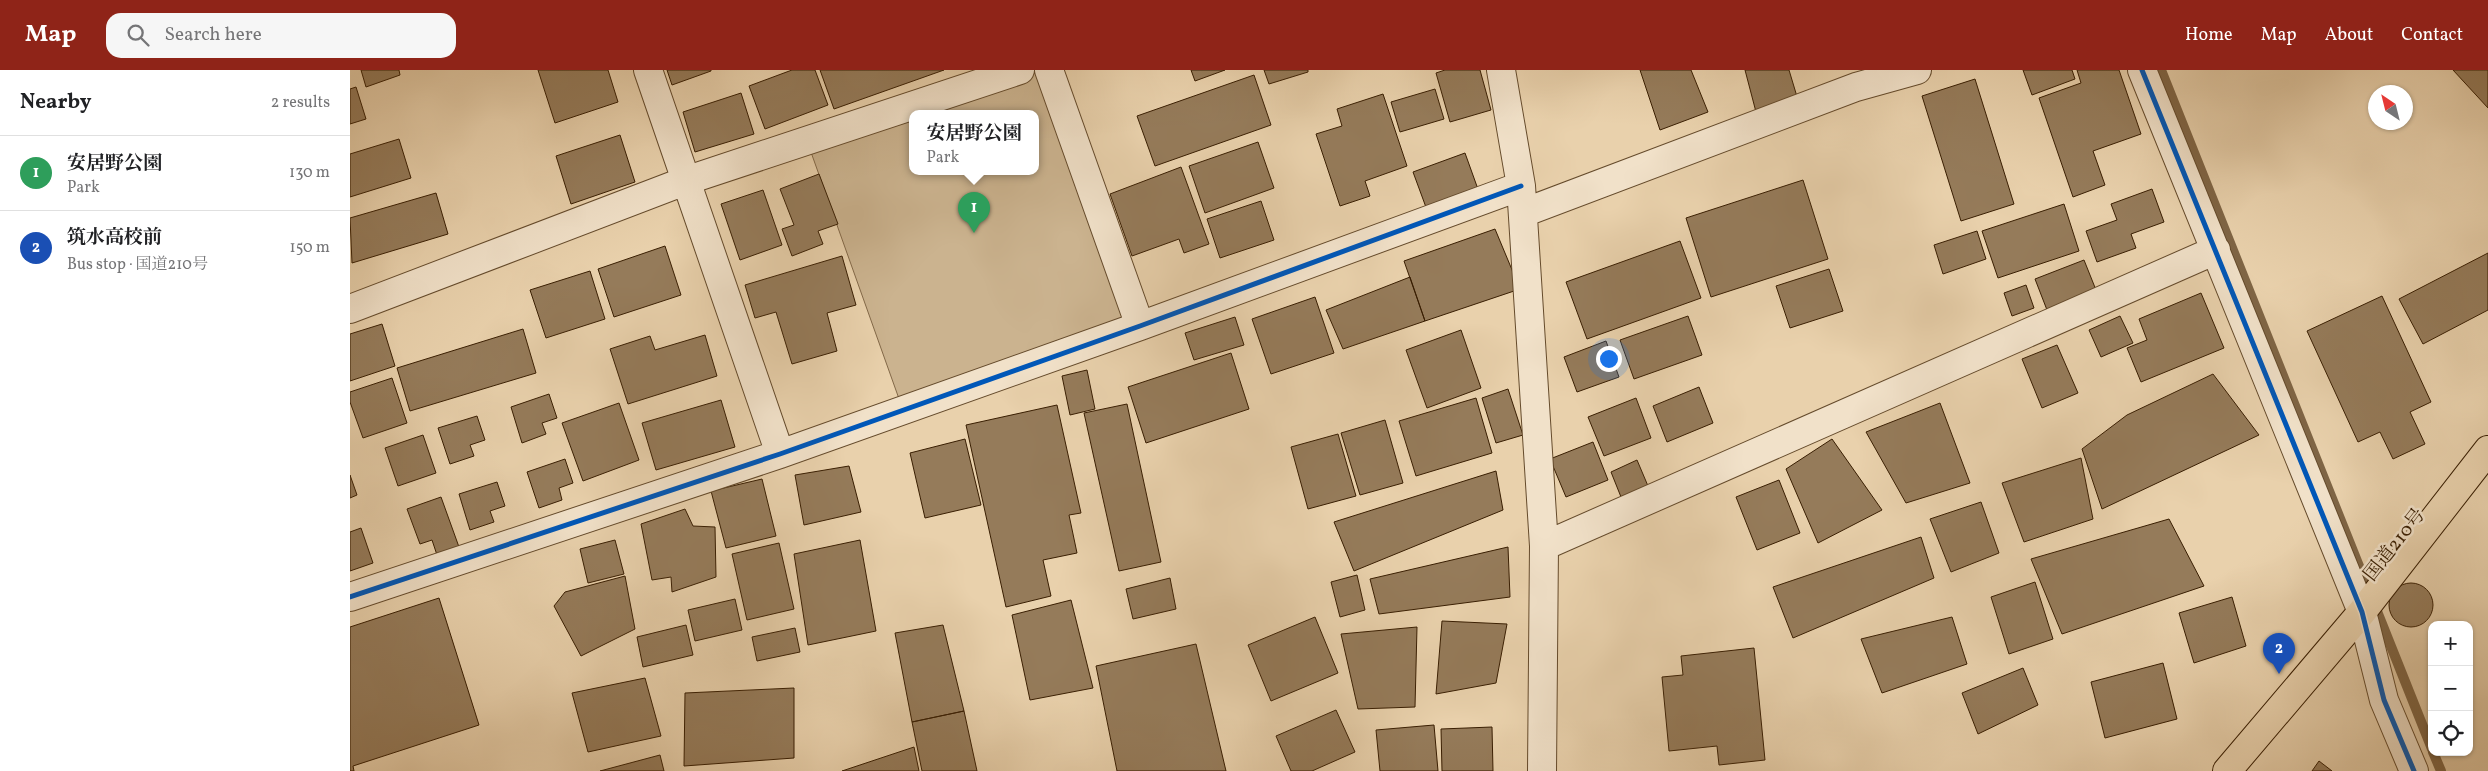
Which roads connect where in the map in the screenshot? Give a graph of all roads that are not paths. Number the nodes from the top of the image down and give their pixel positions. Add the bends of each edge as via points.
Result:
1 (648, 70) edge
2 (1020, 70) edge
3 (1050, 70) edge
4 (1501, 70) edge
5 (1917, 70) edge
6 (2142, 70) edge
7 (1853, 78) edge
8 (685, 181) junction
9 (1521, 186) junction
10 (1523, 213) junction
11 (2216, 250) junction
12 (350, 309) edge
13 (1140, 326) junction
14 (2488, 450) edge
15 (780, 454) junction
16 (1544, 546) junction
17 (350, 596) edge
18 (2362, 612) junction
19 (1542, 771) edge
20 (2228, 771) edge
21 (2414, 771) edge

1 - 8 street
2 - 8 street
3 - 13 street
4 - 9 street
5 - 7 street
6 - 11 street
7 - 10 street
8 - 12 street
8 - 15 street
9 - 10 street
9 - 13 street
10 - 16 street
11 - 16 street
11 - 18 street
13 - 15 street
14 - 18 highway, 国道210号
15 - 17 street
16 - 19 street
18 - 20 highway, 国道210号
18 - 21 street via 2384,700

